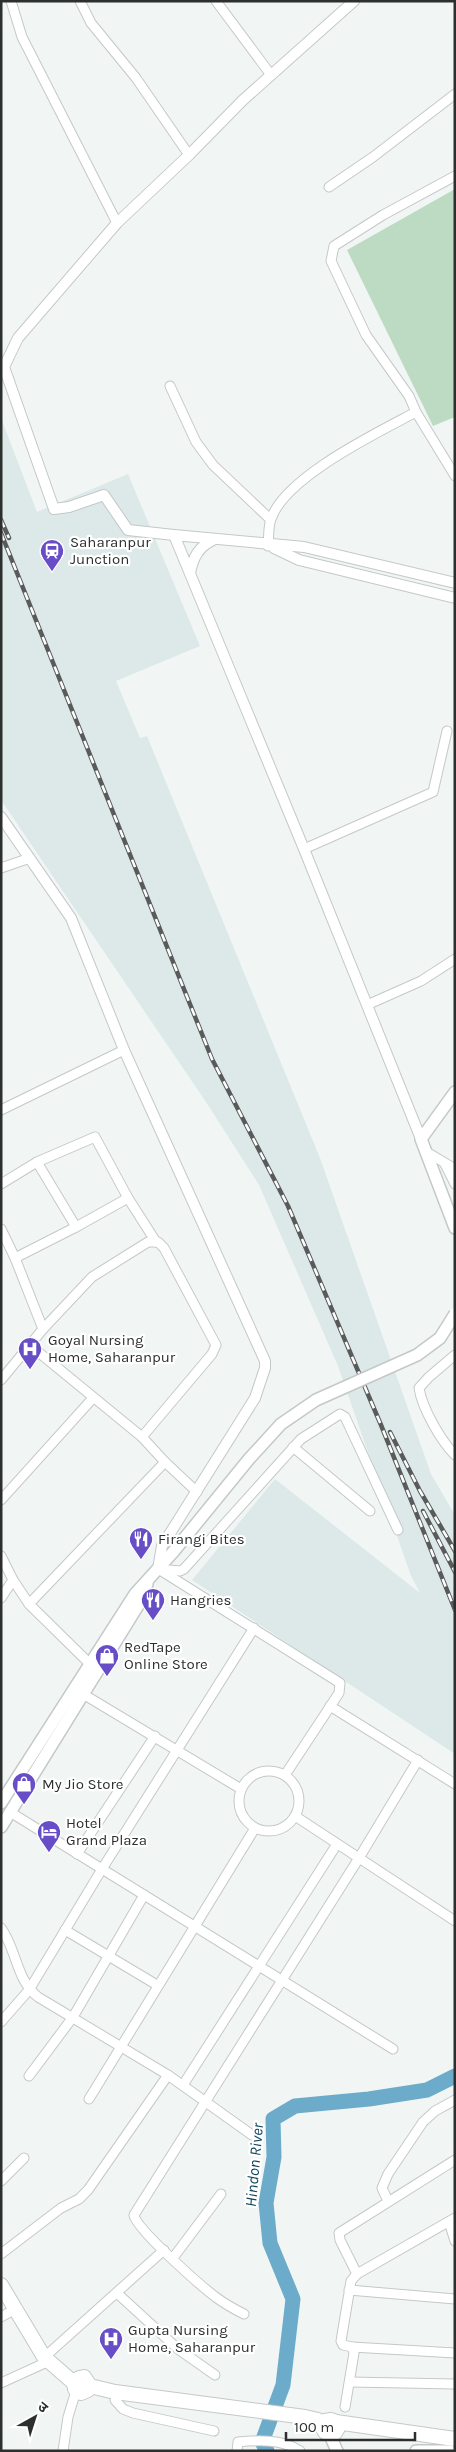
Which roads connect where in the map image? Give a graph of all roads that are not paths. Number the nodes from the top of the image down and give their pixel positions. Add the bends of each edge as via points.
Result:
1 (11, 1) edge
2 (80, 1) edge
3 (216, 1) edge
4 (354, 1) edge
5 (271, 75) junction
6 (455, 94) edge
7 (188, 155) junction
8 (455, 176) edge
9 (329, 187) dead end
10 (116, 223) junction
11 (2, 365) edge
12 (170, 386) dead end
13 (416, 412) junction
14 (455, 476) edge
15 (270, 519) junction
16 (174, 536) junction
17 (214, 540) junction
18 (268, 546) junction
19 (190, 574) junction
20 (455, 583) edge
21 (455, 598) edge
22 (447, 731) dead end
23 (1, 817) edge
24 (304, 849) junction
25 (30, 858) junction
26 (1, 868) edge
27 (455, 959) edge
28 (367, 1005) junction
29 (124, 1050) junction
30 (455, 1092) edge
31 (455, 1103) edge
32 (1, 1110) edge
33 (439, 1116) junction
34 (420, 1139) junction
35 (425, 1151) junction
36 (37, 1162) junction
37 (444, 1162) junction
38 (455, 1169) edge
39 (1, 1184) edge
40 (455, 1184) edge
41 (128, 1198) junction
42 (76, 1226) junction
43 (455, 1228) edge
44 (1, 1229) edge
45 (156, 1242) junction
46 (16, 1258) junction
47 (455, 1314) edge
48 (43, 1329) junction
49 (31, 1346) junction
50 (455, 1355) edge
51 (1, 1380) edge
52 (93, 1398) junction
53 (142, 1437) junction
54 (293, 1447) junction
55 (455, 1455) edge
56 (165, 1462) junction
57 (197, 1492) junction
58 (1, 1500) edge
59 (370, 1511) dead end
60 (398, 1530) dead end
61 (1, 1556) edge
62 (158, 1568) junction
63 (13, 1580) junction
64 (1, 1598) edge
65 (29, 1604) junction
66 (254, 1628) junction
67 (94, 1668) junction
68 (83, 1694) junction
69 (330, 1706) junction
70 (155, 1736) junction
71 (177, 1749) junction
72 (418, 1760) junction
73 (284, 1775) junction
74 (455, 1784) edge
75 (241, 1789) junction
76 (1, 1803) edge
77 (10, 1812) junction
78 (295, 1816) junction
79 (1, 1827) edge
80 (255, 1828) junction
81 (336, 1844) junction
82 (77, 1854) junction
83 (359, 1858) junction
84 (102, 1869) junction
85 (144, 1895) junction
86 (455, 1921) edge
87 (194, 1925) junction
88 (1, 1928) edge
89 (65, 1930) junction
90 (108, 1956) junction
91 (258, 1966) junction
92 (281, 1981) junction
93 (157, 1985) junction
94 (29, 1990) junction
95 (73, 2017) junction
96 (1, 2022) edge
97 (120, 2046) junction
98 (393, 2049) dead end
99 (168, 2075) junction
100 (29, 2076) dead end
101 (183, 2085) junction
102 (90, 2099) dead end
103 (206, 2100) junction
104 (455, 2100) edge
105 (252, 2135) dead end
106 (24, 2158) dead end
107 (455, 2160) edge
108 (1, 2180) edge
109 (221, 2194) dead end
110 (388, 2201) junction
111 (452, 2220) edge
112 (455, 2241) edge
113 (164, 2250) junction
114 (1, 2254) edge
115 (172, 2258) junction
116 (357, 2274) junction
117 (1, 2285) edge
118 (349, 2290) junction
119 (118, 2294) junction
120 (455, 2299) edge
121 (15, 2309) junction
122 (244, 2314) dead end
123 (1, 2317) edge
124 (352, 2347) junction
125 (455, 2353) edge
126 (45, 2354) junction
127 (215, 2375) dead end
128 (350, 2382) junction
129 (1, 2384) edge
130 (455, 2384) edge
131 (81, 2386) junction
132 (115, 2400) junction
133 (181, 2401) junction
134 (345, 2407) dead end
135 (330, 2428) junction
136 (214, 2431) dead end
137 (455, 2439) edge
138 (63, 2451) edge
139 (237, 2451) edge
140 (300, 2451) edge
141 (338, 2451) edge
142 (416, 2451) edge
143 (448, 2451) edge

1 - 10 street via 22,37
2 - 7 street via 91,23 136,78
3 - 5 street
4 - 5 street
5 - 7 street
6 - 9 street
7 - 10 street
8 - 13 street via 334,246 331,261 366,335 409,396
10 - 11 street via 18,338
11 - 16 street via 54,509 104,495 128,530
12 - 15 street via 196,442 213,465
13 - 14 street
13 - 15 street via 308,476 282,499
15 - 18 street
16 - 17 street
16 - 19 street
17 - 18 street
17 - 19 street via 197,552
18 - 20 street via 304,547
18 - 21 street via 299,560
19 - 24 street
22 - 24 street via 433,792
23 - 25 street
24 - 28 street
25 - 26 street
25 - 29 street via 71,918
27 - 28 street via 421,981
28 - 34 street
29 - 32 street
29 - 57 street via 265,1361 255,1398
30 - 33 main road
31 - 33 main road
33 - 34 main road
34 - 35 main road
35 - 37 street
35 - 43 main road
36 - 39 street
36 - 41 street via 95,1137
36 - 42 street
37 - 38 street
37 - 40 street
41 - 42 street
41 - 45 street
42 - 46 street
44 - 46 street
45 - 48 street via 148,1242 92,1277
45 - 53 street via 164,1248 216,1345 212,1354
46 - 48 street
47 - 62 main road, bridge via 440,1338 417,1354 316,1400 281,1424
48 - 49 street
49 - 51 street
49 - 52 street
50 - 55 street via 419,1388 438,1431
52 - 53 street
52 - 58 street
53 - 56 street
54 - 59 street
54 - 60 street via 336,1415 344,1417
54 - 62 street via 188,1565 180,1571
56 - 57 street
56 - 65 street
57 - 62 street via 162,1546
61 - 63 street
62 - 66 street
62 - 67 main road via 147,1582 142,1599
63 - 64 street
63 - 65 street
65 - 67 street
66 - 69 street via 340,1683 339,1692
66 - 71 street
67 - 68 main road
67 - 76 main road
68 - 70 street
68 - 77 main road
69 - 72 street
69 - 73 street
70 - 71 street
70 - 82 street
71 - 75 street
71 - 84 street
72 - 74 street
72 - 83 street
73 - 75 street via 275,1771 259,1772 246,1780
73 - 78 street via 297,1789 299,1798
75 - 80 street via 242,1816
77 - 79 main road
77 - 82 street
78 - 80 street via 282,1828 273,1831
78 - 81 street
80 - 87 street
81 - 83 street
81 - 91 street
82 - 84 street
83 - 86 street
83 - 92 street
84 - 85 street
84 - 89 street
85 - 87 street
85 - 90 street
87 - 91 street
87 - 93 street
88 - 94 street via 10,1941
89 - 90 street
89 - 94 street
90 - 93 street
90 - 95 street
91 - 92 street
91 - 101 street
92 - 98 street
92 - 103 street
93 - 97 street
94 - 95 street
94 - 96 street
95 - 97 street
95 - 100 street
97 - 99 street
97 - 102 street
99 - 101 street
99 - 114 street via 79,2200 61,2208
101 - 103 street
103 - 105 street
103 - 113 street via 134,2215 140,2227
104 - 110 street via 429,2116 388,2174 382,2188
106 - 108 street
107 - 110 street
109 - 115 street
110 - 116 street via 338,2233
111 - 112 street
111 - 116 street
113 - 115 street
113 - 119 street
115 - 122 street via 217,2298
116 - 118 street
117 - 121 highway
118 - 120 street
118 - 124 street via 341,2341 343,2345
119 - 126 street
119 - 127 street via 178,2348
121 - 123 street
121 - 126 highway
124 - 125 street
124 - 128 street
126 - 129 street
126 - 131 highway
128 - 130 street
128 - 134 street
131 - 132 highway
131 - 133 highway
131 - 138 street via 68,2417
132 - 133 highway
132 - 136 street via 123,2409 133,2413
133 - 135 highway via 305,2417
135 - 137 highway
135 - 141 main road
139 - 140 street via 238,2442 253,2441 275,2442
142 - 143 main road

